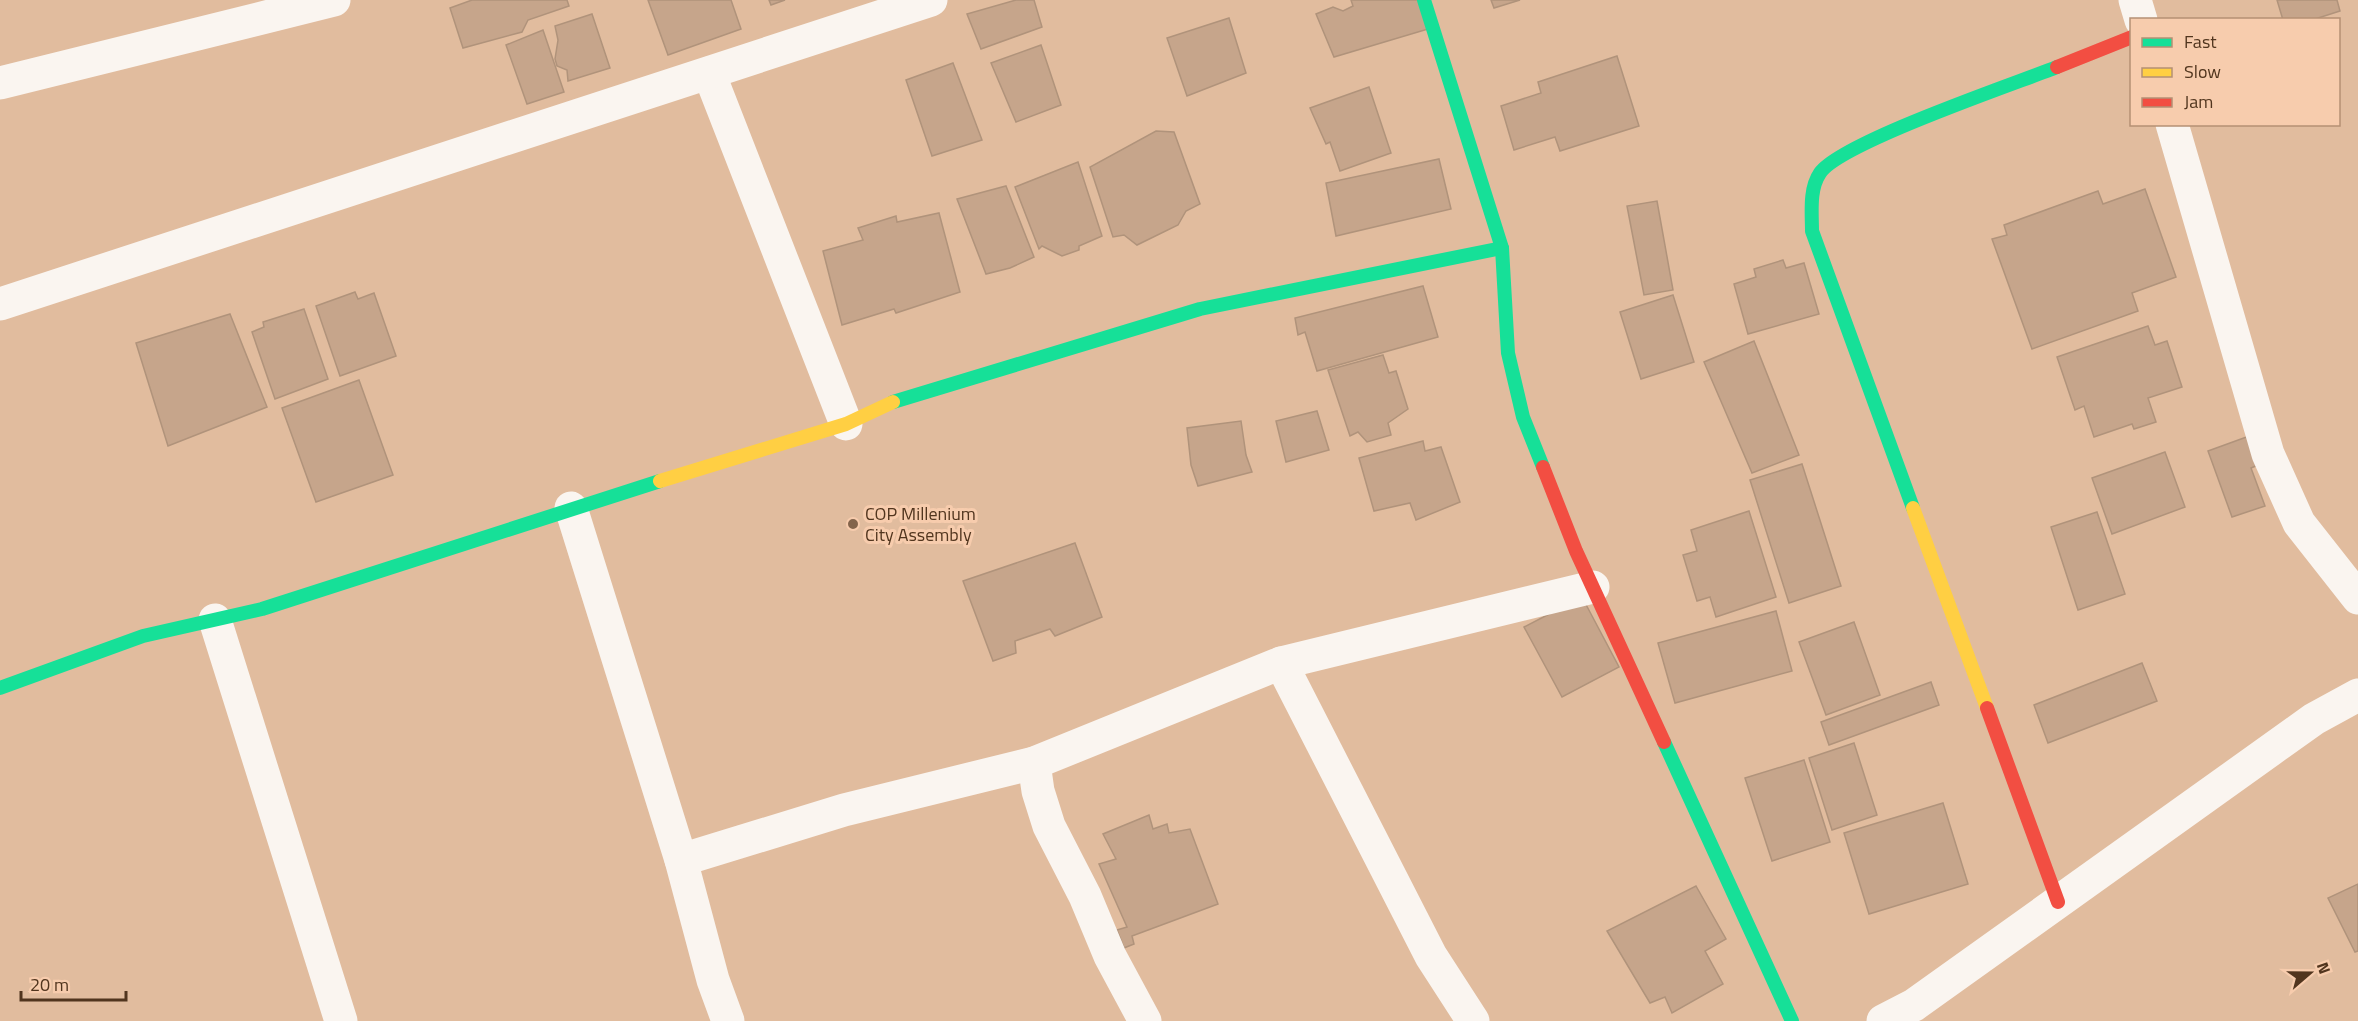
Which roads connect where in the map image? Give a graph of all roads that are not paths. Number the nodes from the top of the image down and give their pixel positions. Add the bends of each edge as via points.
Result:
1 (334, 0) edge
2 (932, 0) edge
3 (1424, 0) edge
4 (2135, 0) edge
5 (2140, 18) edge
6 (2130, 38) edge
7 (709, 73) junction
8 (0, 82) edge
9 (2173, 126) edge
10 (1502, 248) junction
11 (0, 304) edge
12 (846, 424) junction
13 (571, 508) junction
14 (1593, 587) junction
15 (2358, 598) edge
16 (215, 620) junction
17 (1281, 663) junction
18 (0, 688) edge
19 (2358, 696) edge
20 (1034, 763) junction
21 (681, 860) junction
22 (2058, 902) junction
23 (1918, 1013) edge
24 (341, 1021) edge
25 (728, 1021) edge
26 (1145, 1021) edge
27 (1473, 1021) edge
28 (1792, 1021) edge
29 (1882, 1021) edge

1 - 8 street
2 - 7 street
3 - 10 street
4 - 5 street
6 - 22 street via 1865,143 1829,161 1812,186 1812,231
7 - 11 street
7 - 12 street
9 - 15 street via 2268,454 2299,523
10 - 12 street via 1200,309 896,400
10 - 14 street via 1508,353 1523,417
12 - 13 street
13 - 16 street via 262,609
13 - 21 street
14 - 17 street
14 - 28 street
16 - 18 street via 143,636
16 - 24 street
17 - 20 street
17 - 27 street via 1431,956
19 - 22 street via 2314,719
20 - 21 street via 844,810
20 - 26 street via 1049,826
21 - 25 street
22 - 23 street
23 - 29 street

